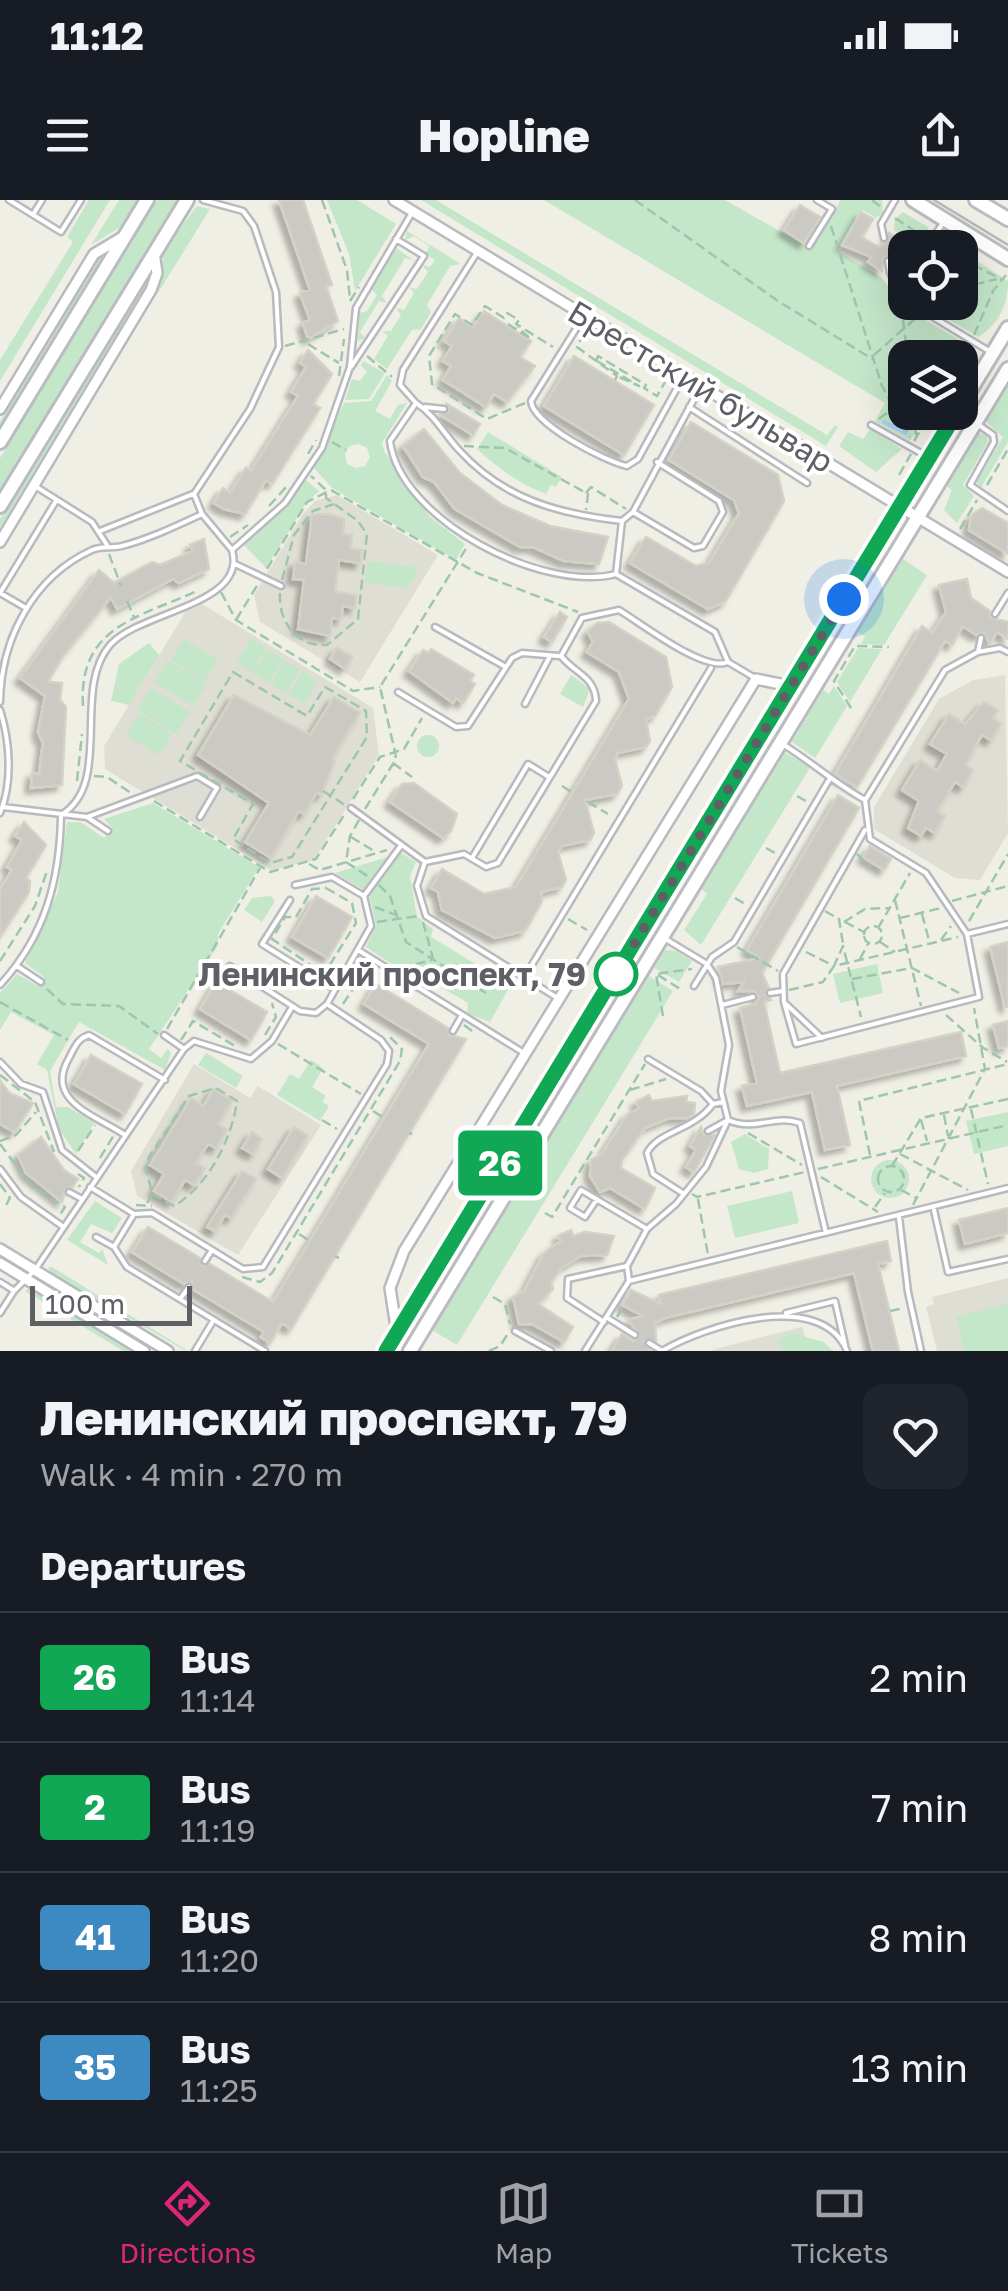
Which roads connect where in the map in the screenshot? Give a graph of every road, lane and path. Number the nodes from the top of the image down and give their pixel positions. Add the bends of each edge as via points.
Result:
1 (9, 200) edge
2 (42, 200) edge
3 (80, 200) edge
4 (147, 200) edge
5 (187, 200) edge
6 (203, 200) edge
7 (322, 200) edge
8 (394, 200) edge
9 (634, 200) edge
10 (817, 200) edge
11 (872, 200) edge
12 (895, 200) edge
13 (913, 200) edge
14 (976, 200) edge
15 (413, 212) junction
16 (888, 213) junction
17 (33, 214) junction
18 (827, 217) junction
19 (1008, 219) edge
20 (945, 220) junction
21 (913, 230) edge
22 (938, 230) edge
23 (126, 235) junction
24 (396, 238) junction
25 (884, 238) dead end
26 (809, 246) dead end
27 (478, 251) junction
28 (154, 252) junction
29 (1008, 259) edge
30 (978, 266) edge
31 (1004, 277) edge
32 (364, 278) dead end
33 (978, 284) edge
34 (350, 301) junction
35 (356, 308) junction
36 (348, 315) dead end
37 (513, 316) junction
38 (584, 316) junction
39 (903, 320) edge
40 (913, 320) edge
41 (938, 320) edge
42 (518, 324) junction
43 (904, 326) junction
44 (346, 328) dead end
45 (1008, 328) edge
46 (584, 333) dead end
47 (906, 340) edge
48 (972, 340) joint
49 (305, 342) dead end
50 (978, 344) edge
51 (562, 352) junction
52 (993, 353) junction
53 (874, 358) junction
54 (596, 361) junction
55 (341, 364) junction
56 (350, 368) junction
57 (1008, 369) edge
58 (684, 376) junction
59 (978, 377) edge
60 (338, 380) dead end
61 (665, 382) dead end
62 (701, 386) junction
63 (888, 391) edge
64 (531, 400) junction
65 (416, 404) junction
66 (689, 407) junction
67 (423, 408) junction
68 (0, 409) edge
69 (444, 409) dead end
70 (888, 412) edge
71 (978, 418) edge
72 (871, 425) joint
73 (978, 425) edge
74 (907, 430) edge
75 (915, 430) edge
76 (946, 430) edge
77 (971, 430) edge
78 (318, 436) dead end
79 (916, 437) dead end
80 (326, 439) junction
81 (0, 442) edge
82 (913, 442) dead end
83 (463, 447) dead end
84 (346, 450) dead end
85 (929, 458) junction
86 (304, 460) dead end
87 (657, 462) junction
88 (306, 473) junction
89 (808, 482) dead end
90 (288, 484) dead end
91 (34, 486) junction
92 (326, 490) junction
93 (194, 494) junction
94 (586, 494) junction
95 (56, 500) junction
96 (334, 504) junction
97 (0, 506) edge
98 (900, 507) junction
99 (1008, 511) edge
100 (264, 512) dead end
101 (632, 512) junction
102 (202, 514) junction
103 (586, 517) junction
104 (918, 518) junction
105 (622, 521) junction
106 (248, 524) dead end
107 (100, 532) junction
108 (471, 540) junction
109 (224, 541) junction
110 (0, 542) edge
111 (107, 545) junction
112 (232, 550) junction
113 (457, 563) junction
114 (235, 564) junction
115 (1008, 572) edge
116 (616, 574) junction
117 (262, 577) junction
118 (121, 586) dead end
119 (281, 586) junction
120 (206, 587) dead end
121 (220, 591) junction
122 (0, 593) edge
123 (1008, 593) edge
124 (128, 601) dead end
125 (26, 608) junction
126 (995, 614) dead end
127 (585, 617) junction
128 (135, 618) junction
129 (236, 620) junction
130 (435, 627) dead end
131 (981, 638) dead end
132 (888, 648) dead end
133 (978, 652) junction
134 (1008, 652) edge
135 (560, 656) junction
136 (549, 658) junction
137 (728, 662) junction
138 (504, 666) junction
139 (711, 668) dead end
140 (756, 679) junction
141 (380, 686) junction
142 (790, 686) junction
143 (398, 692) dead end
144 (0, 702) edge
145 (526, 704) dead end
146 (851, 708) dead end
147 (0, 710) edge
148 (427, 710) junction
149 (84, 716) dead end
150 (82, 734) dead end
151 (780, 743) junction
152 (395, 752) junction
153 (180, 761) junction
154 (170, 764) dead end
155 (393, 764) junction
156 (78, 775) junction
157 (85, 776) junction
158 (412, 777) dead end
159 (549, 778) junction
160 (829, 780) junction
161 (77, 786) dead end
162 (562, 786) dead end
163 (323, 791) dead end
164 (573, 793) dead end
165 (332, 796) junction
166 (136, 798) junction
167 (865, 800) junction
168 (588, 802) dead end
169 (3, 807) junction
170 (349, 807) joint
171 (0, 813) edge
172 (608, 814) dead end
173 (61, 815) junction
174 (200, 816) dead end
175 (88, 817) junction
176 (360, 817) junction
177 (865, 830) junction
178 (108, 831) dead end
179 (350, 836) junction
180 (401, 846) junction
181 (377, 852) junction
182 (852, 852) junction
183 (1008, 854) edge
184 (472, 858) junction
185 (346, 862) junction
186 (425, 862) junction
187 (49, 864) dead end
188 (308, 864) junction
189 (914, 864) junction
190 (261, 867) junction
191 (870, 867) dead end
192 (376, 880) junction
193 (295, 885) dead end
194 (1008, 886) edge
195 (326, 888) joint
196 (988, 891) junction
197 (364, 896) junction
198 (290, 900) dead end
199 (895, 900) junction
200 (946, 902) junction
201 (366, 904) junction
202 (820, 908) junction
203 (890, 908) junction
204 (940, 908) dead end
205 (922, 912) junction
206 (397, 916) junction
207 (426, 916) junction
208 (900, 918) junction
209 (956, 918) junction
210 (842, 920) junction
211 (371, 924) junction
212 (1008, 924) edge
213 (878, 928) junction
214 (864, 932) junction
215 (967, 934) junction
216 (662, 937) junction
217 (879, 942) junction
218 (941, 942) junction
219 (869, 943) junction
220 (930, 944) junction
221 (843, 946) junction
222 (358, 950) junction
223 (908, 950) junction
224 (897, 953) junction
225 (728, 954) dead end
226 (811, 954) dead end
227 (433, 959) junction
228 (860, 961) junction
229 (0, 962) edge
230 (706, 964) junction
231 (847, 964) junction
232 (17, 966) junction
233 (230, 966) dead end
234 (834, 966) junction
235 (371, 967) dead end
236 (912, 968) junction
237 (692, 969) dead end
238 (391, 971) junction
239 (654, 972) junction
240 (783, 974) junction
241 (524, 978) junction
242 (852, 979) junction
243 (41, 982) joint
244 (0, 985) edge
245 (694, 986) dead end
246 (334, 988) junction
247 (680, 988) dead end
248 (783, 991) junction
249 (486, 992) dead end
250 (770, 993) dead end
251 (753, 997) dead end
252 (559, 999) junction
253 (972, 1000) junction
254 (0, 1002) edge
255 (784, 1002) junction
256 (327, 1004) junction
257 (722, 1004) junction
258 (292, 1006) junction
259 (344, 1006) dead end
260 (940, 1009) junction
261 (923, 1013) junction
262 (664, 1016) dead end
263 (460, 1018) junction
264 (863, 1028) junction
265 (453, 1031) dead end
266 (472, 1031) dead end
267 (164, 1035) junction
268 (822, 1038) junction
269 (66, 1040) dead end
270 (272, 1041) junction
271 (982, 1048) junction
272 (184, 1049) junction
273 (402, 1050) dead end
274 (526, 1054) junction
275 (648, 1059) joint
276 (0, 1062) edge
277 (1008, 1064) edge
278 (986, 1069) junction
279 (670, 1072) junction
280 (0, 1075) edge
281 (165, 1080) junction
282 (629, 1091) junction
283 (361, 1094) dead end
284 (1008, 1099) edge
285 (723, 1102) junction
286 (713, 1104) junction
287 (968, 1108) junction
288 (944, 1114) junction
289 (921, 1118) junction
290 (322, 1120) dead end
291 (728, 1120) junction
292 (94, 1124) dead end
293 (1008, 1124) edge
294 (745, 1128) junction
295 (340, 1131) dead end
296 (708, 1131) dead end
297 (976, 1131) junction
298 (126, 1135) junction
299 (113, 1136) dead end
300 (948, 1138) junction
301 (927, 1142) junction
302 (0, 1143) edge
303 (899, 1152) junction
304 (76, 1154) dead end
305 (870, 1156) junction
306 (892, 1166) junction
307 (0, 1169) edge
308 (571, 1170) dead end
309 (812, 1171) junction
310 (931, 1171) junction
311 (88, 1174) junction
312 (578, 1174) junction
313 (96, 1177) junction
314 (0, 1184) edge
315 (90, 1187) junction
316 (1008, 1188) edge
317 (900, 1189) junction
318 (886, 1192) junction
319 (990, 1192) junction
320 (71, 1194) joint
321 (152, 1194) junction
322 (684, 1194) junction
323 (978, 1196) junction
324 (916, 1198) junction
325 (596, 1199) junction
326 (82, 1200) junction
327 (147, 1203) dead end
328 (6, 1208) dead end
329 (65, 1208) junction
330 (933, 1208) junction
331 (873, 1209) junction
332 (544, 1213) dead end
333 (134, 1214) junction
334 (907, 1215) junction
335 (899, 1218) junction
336 (889, 1219) junction
337 (56, 1221) junction
338 (63, 1228) junction
339 (289, 1228) junction
340 (647, 1229) junction
341 (297, 1233) junction
342 (826, 1233) junction
343 (96, 1237) dead end
344 (310, 1241) dead end
345 (114, 1247) junction
346 (0, 1249) edge
347 (212, 1250) junction
348 (709, 1260) junction
349 (1008, 1260) edge
350 (205, 1261) dead end
351 (0, 1263) edge
352 (627, 1266) junction
353 (35, 1270) junction
354 (234, 1272) dead end
355 (26, 1279) junction
356 (628, 1281) junction
357 (0, 1282) edge
358 (189, 1287) dead end
359 (14, 1291) junction
360 (493, 1296) dead end
361 (180, 1300) junction
362 (624, 1305) dead end
363 (910, 1306) junction
364 (890, 1311) dead end
365 (0, 1313) edge
366 (786, 1313) junction
367 (214, 1320) junction
368 (605, 1320) junction
369 (614, 1322) junction
370 (515, 1331) dead end
371 (397, 1334) junction
372 (635, 1335) dead end
373 (266, 1340) dead end
374 (649, 1343) dead end
375 (846, 1348) edge
376 (263, 1350) edge
377 (144, 1351) edge
378 (168, 1351) edge
379 (195, 1351) edge
380 (386, 1351) edge
381 (410, 1351) edge
382 (490, 1351) edge
383 (552, 1351) edge
384 (586, 1351) edge
385 (662, 1351) edge
386 (921, 1351) edge

1 - 17 lane
2 - 17 lane
3 - 17 lane via 61,232
4 - 23 main road
5 - 28 main road
6 - 93 lane via 243,211 254,226 276,292 279,347 243,421
7 - 34 path via 348,270
8 - 15 street, Брестский бульвар
9 - 53 path via 778,301
10 - 18 lane via 832,209
11 - 16 path
12 - 16 lane
13 - 20 main road
14 - 19 main road
15 - 24 lane
15 - 27 street, Брестский бульвар
16 - 21 path
16 - 25 lane via 881,224
18 - 26 lane
18 - 53 path
20 - 22 lane
20 - 29 main road
23 - 68 street via 94,254
23 - 81 main road
24 - 35 lane
24 - 56 lane via 424,256
27 - 38 street, Брестский бульвар
27 - 65 lane via 403,370 400,385
28 - 91 street via 151,290
28 - 97 main road
30 - 31 path
31 - 33 path
31 - 48 path
32 - 34 path
34 - 35 path
34 - 36 path
35 - 56 lane
37 - 42 path
37 - 42 path via 508,325 532,339
37 - 64 path via 485,306 472,325 455,314 429,356 432,384 488,419
38 - 51 lane
38 - 58 street, Брестский бульвар
39 - 43 path
40 - 43 path
41 - 48 lane
42 - 51 path
43 - 47 path
43 - 53 path
44 - 55 path
45 - 52 main road
46 - 54 path via 577,347
49 - 55 path
50 - 52 lane
51 - 64 lane
52 - 59 main road
53 - 63 path
54 - 54 path via 639,386 616,378
54 - 61 path via 598,356 657,396
55 - 56 path
55 - 60 path
56 - 80 lane
57 - 71 main road
58 - 62 street, Брестский бульвар
58 - 64 lane via 638,458 626,466 537,417
62 - 66 lane
62 - 98 street, Брестский бульвар
65 - 67 lane
65 - 108 lane via 391,450 417,491
66 - 87 lane
66 - 89 lane
67 - 69 lane
67 - 103 lane via 496,484 544,508
70 - 72 path
72 - 85 lane
73 - 99 lane via 994,442 970,486
74 - 82 path
75 - 79 path
76 - 85 main road
77 - 104 main road
78 - 86 path
80 - 84 path
80 - 88 lane
83 - 94 path via 505,448
85 - 98 main road
87 - 101 lane
87 - 101 lane via 719,501 723,512 703,546 694,548
88 - 92 path
88 - 112 lane via 285,503
90 - 100 path
91 - 95 lane
91 - 110 street
92 - 96 path
92 - 113 path
92 - 117 path via 308,502
93 - 102 lane
93 - 107 lane
94 - 101 path via 591,486
94 - 103 path
95 - 107 lane
95 - 122 lane
96 - 119 path via 313,511 294,535
96 - 119 path via 368,537 355,623 327,645 302,642 284,617
98 - 104 street, Брестский бульвар
98 - 142 main road
101 - 105 lane
102 - 109 lane
102 - 111 lane
103 - 105 lane
104 - 115 street, Брестский бульвар
104 - 151 main road
105 - 116 lane
106 - 109 path
107 - 111 lane
108 - 113 path
108 - 116 lane via 534,568
109 - 112 lane
111 - 118 path
111 - 125 lane via 66,565
112 - 114 lane
113 - 127 path
113 - 141 path
114 - 117 lane
114 - 121 lane
116 - 137 lane via 715,632
117 - 119 lane
117 - 129 path
120 - 128 path
121 - 129 path
121 - 157 lane via 132,629 100,656
122 - 125 lane
123 - 126 lane
124 - 128 path
125 - 144 lane via 6,650
127 - 135 lane
127 - 137 lane via 619,610 699,660
128 - 149 path via 94,650 83,680
129 - 141 path via 353,691
130 - 138 lane
131 - 133 lane
132 - 146 path via 855,646 834,681
133 - 134 lane
133 - 167 lane via 945,670
135 - 136 lane
135 - 159 lane via 585,674 596,701
136 - 138 lane via 522,653
136 - 145 lane
137 - 140 lane
138 - 148 lane via 468,726 456,727
139 - 241 lane
140 - 142 street
140 - 252 street
141 - 152 path
142 - 371 main road
143 - 148 lane
147 - 169 lane via 7,731
148 - 152 path via 404,750
150 - 156 path
151 - 160 lane
151 - 216 main road
152 - 155 path
152 - 188 path via 380,756
153 - 154 path
153 - 165 path via 253,804 233,838 270,863 292,857
153 - 165 path via 232,669 307,716 325,687 366,712 367,737
155 - 158 path
155 - 176 path
156 - 157 path
156 - 161 path
157 - 166 path via 107,777
157 - 173 lane via 78,805
159 - 184 lane via 498,862 486,867
159 - 184 lane via 528,764
160 - 167 lane
160 - 230 lane via 734,942
162 - 164 path
163 - 165 path
165 - 170 path
166 - 174 lane via 197,776 217,788
166 - 175 lane
166 - 190 path via 141,804 152,800
167 - 177 lane
168 - 172 path
169 - 171 lane
169 - 173 lane
170 - 176 lane
173 - 175 lane
173 - 232 lane via 53,893
175 - 178 lane
176 - 179 path
176 - 180 lane
177 - 182 lane
177 - 189 lane
179 - 181 path
179 - 185 path
180 - 181 path
180 - 186 lane
180 - 192 lane
181 - 185 path
182 - 191 path
182 - 202 lane
183 - 196 path
184 - 186 lane
185 - 188 path via 320,870
185 - 192 path
186 - 207 lane via 417,886
187 - 229 path via 35,906
188 - 190 path via 270,872
189 - 199 path
189 - 200 lane
190 - 267 path
192 - 197 lane
192 - 206 path
193 - 197 lane via 332,877
194 - 196 path
195 - 195 path via 352,903 356,923 324,974 272,939 285,918 296,917 312,888
196 - 200 path
196 - 215 path
197 - 201 lane
198 - 246 lane via 262,944
199 - 203 path
199 - 208 path
200 - 209 lane
201 - 206 path
201 - 211 lane
202 - 210 path
202 - 240 lane
203 - 210 path via 865,909
203 - 213 path
204 - 205 path
205 - 208 path
205 - 220 path
206 - 207 path
206 - 211 path
206 - 227 path via 406,942
207 - 227 path
207 - 241 lane
208 - 223 path
209 - 215 lane
209 - 218 path
210 - 214 path
210 - 221 path
211 - 222 lane
212 - 215 lane
213 - 214 path
213 - 217 path
214 - 219 path
215 - 218 path
215 - 253 lane via 979,996
216 - 230 lane
216 - 381 main road
217 - 219 path
217 - 224 path
218 - 220 path
219 - 228 path
220 - 223 path
221 - 231 path
221 - 234 path
222 - 238 lane
222 - 246 lane
223 - 224 path
223 - 236 path
224 - 228 path
225 - 240 path via 738,947
226 - 234 path
227 - 238 path
227 - 249 path
228 - 231 path
230 - 245 lane
230 - 257 lane
231 - 234 path
231 - 242 path
232 - 243 lane
232 - 244 lane
233 - 258 lane
234 - 248 path via 823,982
235 - 259 path via 362,971
236 - 242 path
236 - 253 path
236 - 261 path
237 - 239 path
238 - 263 lane
239 - 247 path
239 - 262 path
240 - 248 lane
241 - 252 lane
242 - 264 path
243 - 267 path via 64,1004 119,1006
246 - 256 lane
248 - 250 lane
248 - 255 lane
251 - 257 lane
252 - 274 street
253 - 260 lane
253 - 271 path
254 - 269 path
255 - 268 lane
255 - 268 lane via 796,1044
256 - 258 lane via 309,1014
256 - 339 lane via 380,1040 389,1051 387,1064
257 - 285 lane via 730,1054
258 - 270 lane
260 - 261 lane
260 - 271 path
261 - 264 lane
263 - 265 lane
263 - 266 path
263 - 274 lane
264 - 268 lane
267 - 272 lane
270 - 272 lane via 251,1059 206,1042
270 - 283 path
271 - 277 path
271 - 278 path
272 - 281 lane
273 - 341 path
274 - 371 street via 393,1273
275 - 279 lane
275 - 282 path
276 - 311 lane via 21,1084 43,1092 62,1150
277 - 278 path
278 - 287 path
278 - 305 path via 858,1101
279 - 282 path
279 - 286 lane
280 - 302 path via 35,1102 37,1111
281 - 298 lane
281 - 298 lane via 88,1035 76,1043 61,1070 71,1102
282 - 312 path
284 - 287 path
285 - 286 lane
285 - 291 lane
286 - 322 lane via 700,1122 656,1140 647,1153 653,1174
287 - 288 path
287 - 297 path
287 - 300 path
288 - 289 path
288 - 300 path
289 - 301 path
289 - 303 path
290 - 295 path
291 - 294 lane
291 - 296 lane
291 - 322 lane
292 - 304 path
293 - 297 path
294 - 309 path
294 - 309 lane via 776,1120 800,1123
297 - 300 path
297 - 319 path
298 - 313 lane
299 - 311 path
300 - 301 path
300 - 310 path
301 - 303 path
302 - 329 path via 32,1187
303 - 305 path
303 - 306 path
303 - 310 path
305 - 309 path
306 - 317 path via 904,1177
306 - 318 path via 878,1178
307 - 337 lane via 21,1198
308 - 312 path
309 - 331 path
309 - 342 lane
309 - 348 path via 698,1198
310 - 323 path
310 - 324 path
311 - 313 lane
312 - 332 path via 552,1218
313 - 315 lane
314 - 328 path via 10,1198
315 - 326 lane
315 - 333 lane
316 - 319 lane
317 - 318 path
317 - 324 path
318 - 331 path
319 - 323 lane
320 - 326 lane
320 - 329 path
321 - 321 path via 174,1206 195,1191 233,1130 238,1102 216,1088 190,1096 149,1156
321 - 327 path
322 - 340 lane
323 - 330 lane
324 - 334 path
325 - 325 lane via 581,1190 570,1208 585,1218
325 - 340 lane
326 - 338 lane
329 - 337 path
330 - 334 lane
330 - 349 lane via 948,1272
331 - 336 path
333 - 345 lane
333 - 347 lane via 152,1213
334 - 335 lane
335 - 336 lane
335 - 363 lane
336 - 342 lane
337 - 338 lane
338 - 353 lane
339 - 341 path
339 - 347 lane via 254,1271
340 - 352 lane
341 - 344 path
341 - 354 path via 260,1282
342 - 348 lane
343 - 345 lane
345 - 361 lane via 127,1268
346 - 353 street
347 - 350 lane
348 - 356 lane
351 - 355 street
352 - 356 lane
352 - 368 lane via 568,1279 567,1298
353 - 355 lane
353 - 378 street
355 - 359 lane
355 - 377 street
356 - 368 lane
357 - 359 lane
358 - 361 lane
359 - 365 lane
360 - 382 path via 505,1304 511,1328
361 - 367 lane
362 - 369 path
363 - 364 path
363 - 386 lane
366 - 375 lane via 807,1319
366 - 375 lane via 835,1301
366 - 385 lane via 690,1335
367 - 376 lane
367 - 379 lane
368 - 369 lane
368 - 384 lane
369 - 372 lane
370 - 383 lane
371 - 380 main road
373 - 376 lane
374 - 385 lane

